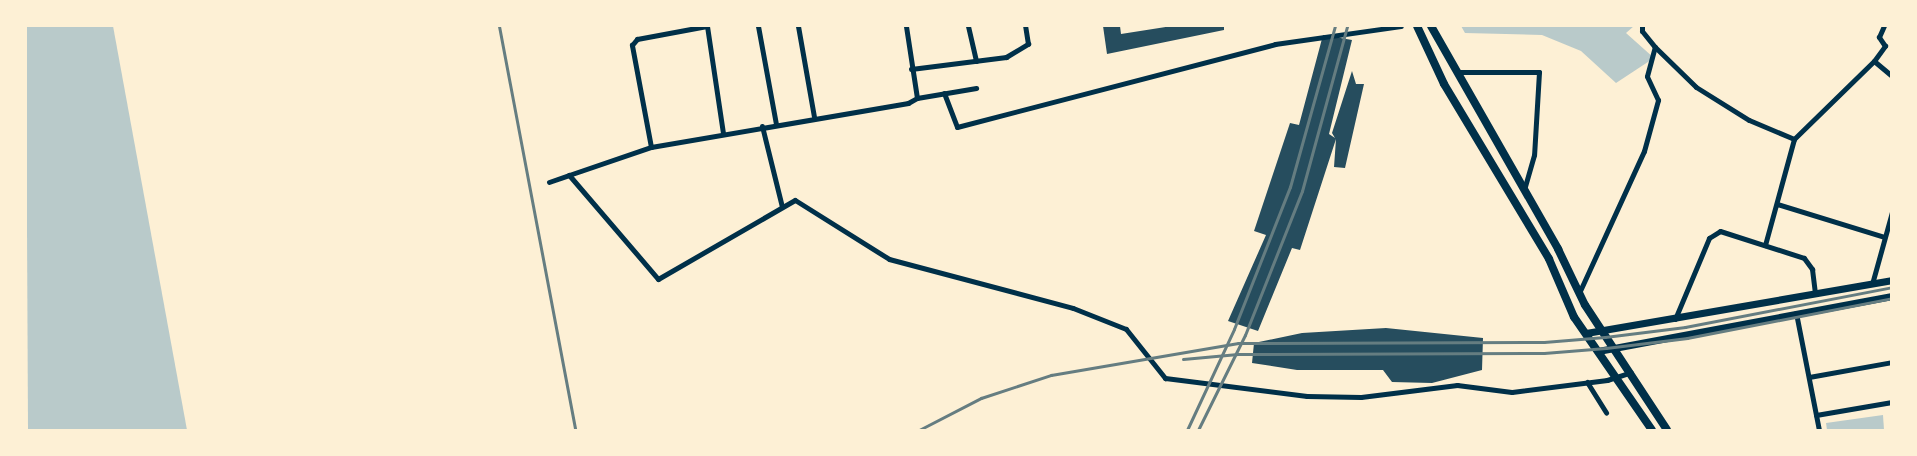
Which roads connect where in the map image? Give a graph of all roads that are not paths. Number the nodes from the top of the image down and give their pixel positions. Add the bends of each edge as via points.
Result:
1 (707, 26) edge
2 (758, 26) edge
3 (798, 26) edge
4 (906, 26) edge
5 (968, 26) edge
6 (1024, 26) edge
7 (1401, 26) edge
8 (1417, 26) edge
9 (1431, 26) edge
10 (1642, 26) edge
11 (1884, 26) edge
12 (1655, 47) junction
13 (976, 61) junction
14 (1874, 61) junction
15 (911, 69) junction
16 (1455, 72) junction
17 (1892, 76) edge
18 (976, 88) dead end
19 (944, 93) junction
20 (917, 98) junction
21 (814, 117) junction
22 (776, 124) junction
23 (762, 126) junction
24 (723, 133) junction
25 (1794, 139) junction
26 (651, 147) junction
27 (569, 176) junction
28 (549, 182) dead end
29 (1524, 190) junction
30 (1777, 204) junction
31 (782, 207) junction
32 (1892, 212) edge
33 (1884, 237) junction
34 (1765, 245) junction
35 (1892, 280) edge
36 (1872, 284) junction
37 (1579, 293) junction
38 (1815, 294) junction
39 (1892, 296) edge
40 (1796, 313) junction
41 (1675, 318) junction
42 (1603, 331) junction
43 (1586, 333) junction
44 (1615, 348) junction
45 (1598, 351) junction
46 (1892, 362) edge
47 (1631, 372) junction
48 (1616, 376) junction
49 (1809, 377) junction
50 (1587, 382) junction
51 (1892, 402) edge
52 (1606, 412) dead end
53 (1816, 415) junction
54 (1652, 430) edge
55 (1667, 430) edge
56 (1819, 430) edge

1 - 24 street
1 - 26 street via 634,42
2 - 22 street
3 - 21 street
4 - 15 street
5 - 13 street
6 - 13 street via 1028,44 1006,57
7 - 19 street via 1275,44 957,127
8 - 43 main road via 1444,84 1549,259
9 - 16 main road
10 - 12 street via 1642,32
11 - 14 street via 1879,37 1885,46
12 - 25 street via 1696,87 1749,120
12 - 37 street via 1647,76 1658,100 1644,151
13 - 15 street
14 - 17 street
14 - 25 street
15 - 20 street
16 - 29 main road
16 - 29 street via 1539,72 1534,155
18 - 19 street
19 - 20 street
20 - 21 street via 908,104
21 - 22 street
22 - 23 street
23 - 24 street
23 - 31 street
24 - 26 street
25 - 30 street
26 - 27 street
27 - 28 street
27 - 31 street via 658,279
29 - 37 main road
30 - 33 street
30 - 34 street
31 - 50 street via 795,200 889,260 1073,308 1126,329 1165,378 1307,396 1361,397 1419,387 1457,385 1512,392
32 - 33 street
33 - 36 street
34 - 38 street via 1809,263
34 - 41 street via 1720,231 1712,235
35 - 36 street
36 - 38 street
37 - 42 main road
38 - 41 street
39 - 40 street
40 - 44 street
40 - 49 street
41 - 42 street
42 - 43 street
42 - 44 main road
43 - 45 main road
44 - 45 street
44 - 47 main road
45 - 48 main road
46 - 49 street
47 - 48 street
47 - 55 main road
48 - 50 street
48 - 54 main road
49 - 53 street
50 - 52 street
51 - 53 street
53 - 56 street

